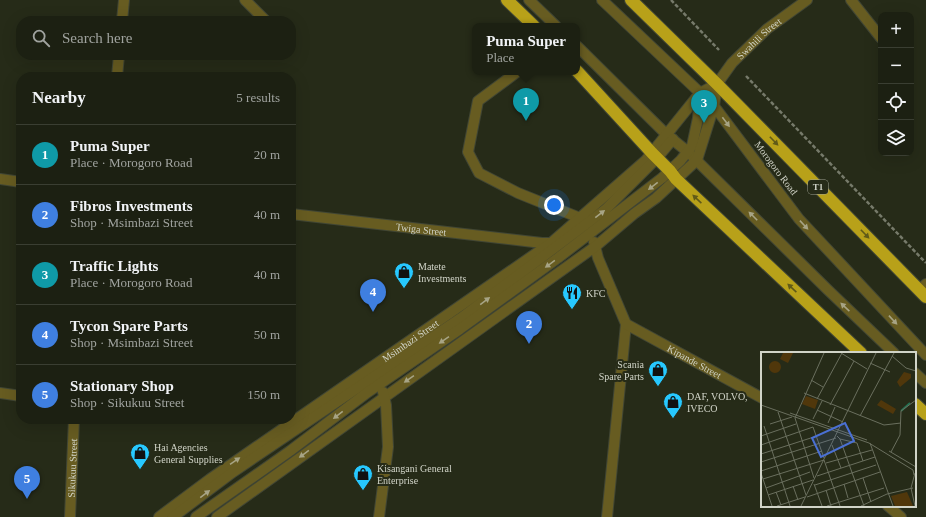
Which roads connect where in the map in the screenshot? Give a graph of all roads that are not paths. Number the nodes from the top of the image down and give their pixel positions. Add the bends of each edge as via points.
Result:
1 (124, 0) edge
2 (245, 0) edge
3 (507, 0) edge
4 (529, 0) edge
5 (602, 0) edge
6 (631, 0) edge
7 (806, 0) edge
8 (850, 0) edge
9 (122, 16) edge
10 (261, 16) edge
11 (531, 23) edge
12 (553, 23) edge
13 (878, 34) edge
14 (580, 49) edge
15 (119, 60) edge
16 (117, 72) edge
17 (580, 74) edge
18 (513, 75) edge
19 (717, 84) junction
20 (700, 93) junction
21 (714, 106) junction
22 (670, 137) junction
23 (688, 152) junction
24 (655, 156) junction
25 (697, 160) junction
26 (673, 175) junction
27 (0, 179) edge
28 (16, 181) edge
29 (296, 215) edge
30 (585, 225) junction
31 (551, 243) junction
32 (596, 246) junction
33 (924, 290) edge
34 (626, 324) junction
35 (860, 352) edge
36 (893, 352) edge
37 (926, 355) edge
38 (379, 362) junction
39 (916, 374) edge
40 (380, 378) junction
41 (926, 383) edge
42 (0, 393) edge
43 (16, 395) edge
44 (384, 397) junction
45 (761, 397) edge
46 (916, 405) edge
47 (926, 414) edge
48 (296, 419) edge
49 (74, 424) edge
50 (289, 424) edge
51 (889, 507) edge
52 (70, 517) edge
53 (159, 517) edge
54 (173, 517) edge
55 (196, 517) edge
56 (217, 517) edge
57 (379, 517) edge
58 (607, 517) edge
59 (901, 517) edge

1 - 9 street
2 - 10 street
3 - 11 highway
4 - 12 street
5 - 20 street, Morogoro Road
6 - 19 highway, Morogoro Road / T1
7 - 19 street, Swahili Street via 767,28 732,63
8 - 13 street
14 - 22 street
15 - 16 street
17 - 24 highway
18 - 30 street via 478,101 468,152 479,173
19 - 20 street
19 - 21 street
19 -> 33 highway, Morogoro Road / T1
20 - 21 street, Morogoro Road
20 - 22 street, Msimbazi Street
20 - 23 street via 695,135
21 - 25 street
21 -> 37 street, Morogoro Road via 799,219
22 - 23 street
22 - 24 street, Msimbazi Street
23 - 25 street
23 - 26 street
24 - 26 highway
24 - 30 street, Msimbazi Street
25 - 26 street
36 -> 25 street
26 -> 30 street
26 - 32 street via 656,198
35 -> 26 highway
27 - 28 street
29 - 31 street, Twiga Street
30 - 31 street, Msimbazi Street
30 - 32 street
30 - 40 street
31 - 38 street, Msimbazi Street
32 - 34 street via 598,258
32 -> 44 street
34 - 45 street, Kipande Street
34 - 58 street
38 - 40 street
48 -> 38 street, Msimbazi Street
39 - 41 street
40 - 44 street
54 -> 40 street via 233,472
40 -> 55 street via 290,451
42 - 43 street
44 -> 56 street
44 - 57 street via 388,447
46 - 47 highway
49 - 52 street, Sikukuu Street
53 -> 50 street, Msimbazi Street
51 - 59 street

